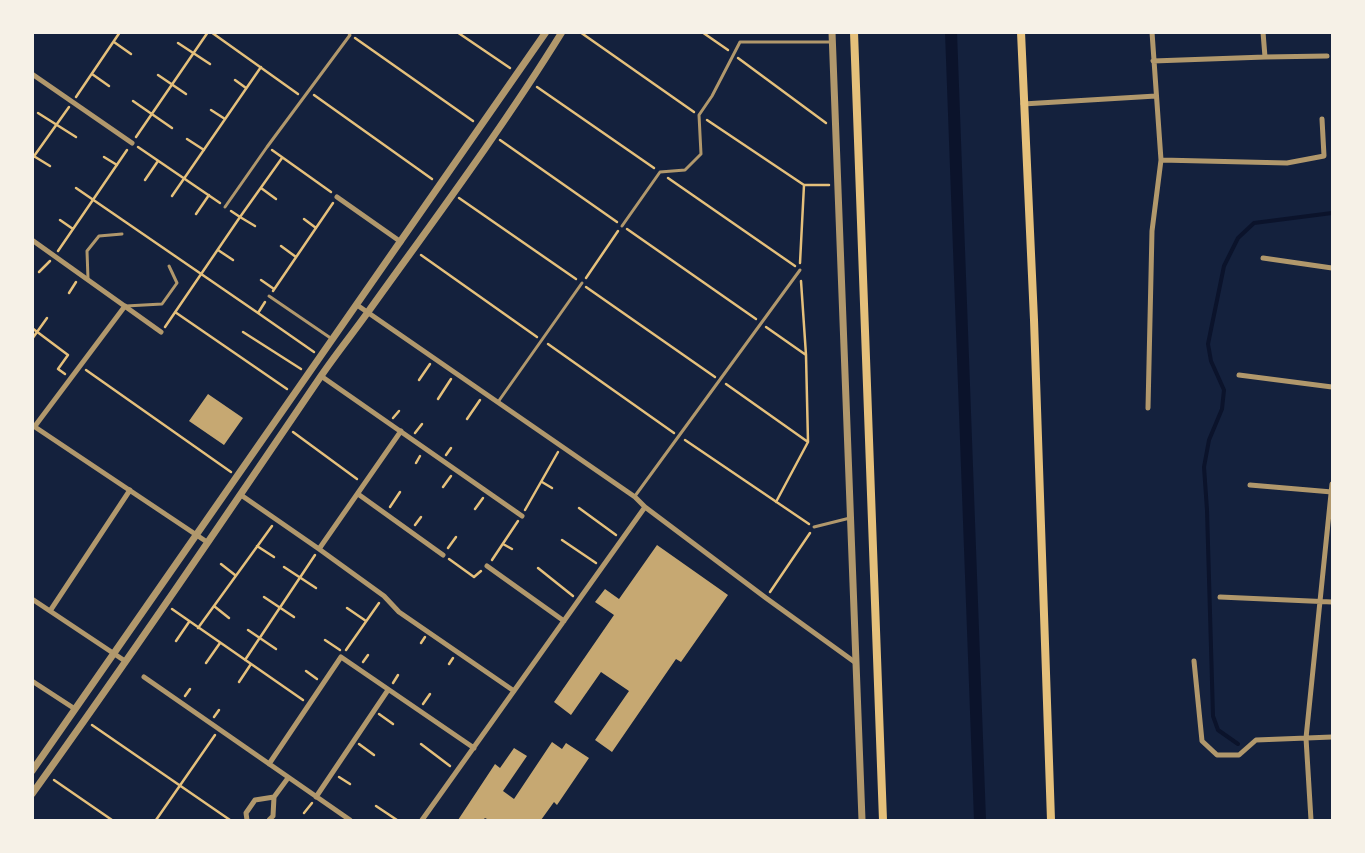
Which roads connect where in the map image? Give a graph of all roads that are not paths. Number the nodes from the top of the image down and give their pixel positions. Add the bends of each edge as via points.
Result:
1 (546, 32) edge
2 (562, 32) edge
3 (832, 32) edge
4 (854, 32) edge
5 (1021, 32) edge
6 (1152, 32) edge
7 (1263, 32) edge
8 (349, 34) edge
9 (832, 42) junction
10 (1327, 56) dead end
11 (1265, 57) junction
12 (1153, 61) junction
13 (32, 74) edge
14 (1156, 96) junction
15 (1024, 104) junction
16 (1322, 119) dead end
17 (132, 143) road end
18 (1161, 160) junction
19 (338, 197) road end
20 (225, 207) road end
21 (622, 226) road end
22 (122, 234) dead end
23 (32, 240) edge
24 (401, 242) junction
25 (1263, 258) dead end
26 (169, 266) dead end
27 (1332, 268) edge
28 (800, 270) road end
29 (88, 280) junction
30 (582, 283) road end
31 (269, 296) road end
32 (356, 305) junction
33 (126, 306) junction
34 (368, 312) junction
35 (161, 332) road end
36 (333, 340) junction
37 (1239, 374) dead end
38 (321, 376) junction
39 (1332, 387) edge
40 (498, 402) junction
41 (1148, 408) dead end
42 (283, 411) junction
43 (292, 418) junction
44 (34, 426) edge
45 (401, 431) junction
46 (1332, 484) edge
47 (1250, 485) dead end
48 (130, 490) junction
49 (1332, 492) edge
50 (358, 494) junction
51 (241, 495) junction
52 (635, 497) junction
53 (645, 507) junction
54 (522, 516) dead end
55 (850, 518) junction
56 (814, 527) road end
57 (197, 535) junction
58 (207, 542) junction
59 (319, 549) junction
60 (443, 555) road end
61 (487, 566) road end
62 (1220, 598) dead end
63 (32, 599) edge
64 (1321, 601) junction
65 (1332, 602) edge
66 (50, 611) junction
67 (564, 621) junction
68 (114, 654) junction
69 (1194, 661) dead end
70 (125, 662) junction
71 (856, 664) junction
72 (144, 677) dead end
73 (32, 681) edge
74 (388, 690) junction
75 (514, 691) junction
76 (75, 709) junction
77 (1332, 737) edge
78 (1306, 738) junction
79 (474, 748) junction
80 (36, 760) edge
81 (269, 764) junction
82 (32, 771) edge
83 (288, 778) junction
84 (32, 794) edge
85 (274, 797) junction
86 (316, 797) junction
87 (246, 820) edge
88 (269, 820) edge
89 (350, 820) edge
90 (422, 820) edge
91 (862, 820) edge
92 (884, 820) edge
93 (1050, 820) edge
94 (1311, 820) edge

1 - 24 street
2 - 34 street via 531,83
3 - 9 street
4 - 92 main road
5 - 15 main road
6 - 12 street
7 - 11 street
8 - 20 lane
9 - 21 lane via 740,42 699,116 701,154 685,170 660,172
9 - 55 street
10 - 11 street
11 - 12 street
12 - 14 street
13 - 17 street
14 - 15 street
14 - 18 street
15 - 93 main road
16 - 18 street via 1324,156 1287,162
18 - 41 street via 1152,231
19 - 24 street
22 - 29 lane via 99,236 87,252
23 - 29 street
24 - 32 street
25 - 27 street
26 - 33 lane via 177,283 162,304
28 - 52 lane
29 - 33 street
30 - 40 lane
31 - 36 lane
32 - 34 street
32 - 36 street
33 - 35 street
33 - 44 street
34 - 38 street
34 - 40 street
36 - 42 street
37 - 39 street
38 - 43 street
38 - 45 street
40 - 52 street
42 - 43 street
42 - 57 street
43 - 51 street
44 - 48 street
45 - 50 street
45 - 54 street
46 - 49 street
47 - 49 street
48 - 57 street
48 - 66 street
49 - 64 street
50 - 59 street
50 - 60 street
51 - 58 street
51 - 59 street
52 - 53 street
53 - 67 street
53 - 71 street
55 - 56 lane
55 - 71 street
57 - 58 street
57 - 68 street
58 - 70 street
59 - 75 street via 384,596 399,612
61 - 67 street
62 - 64 street
63 - 66 street
64 - 65 street
64 - 78 street
66 - 68 street
67 - 75 street
68 - 70 street
68 - 76 street
69 - 78 street via 1202,741 1217,755 1238,755 1256,740
70 - 84 street
71 - 91 street
72 - 81 street
73 - 76 street
74 - 79 street
74 - 81 street via 341,658
74 - 86 street
75 - 79 street
76 - 80 street
77 - 78 street
78 - 94 street
79 - 90 street
80 - 82 street
81 - 83 street
83 - 85 street
83 - 86 street
85 - 87 street via 255,800 246,813
85 - 88 street via 273,816
86 - 89 street

